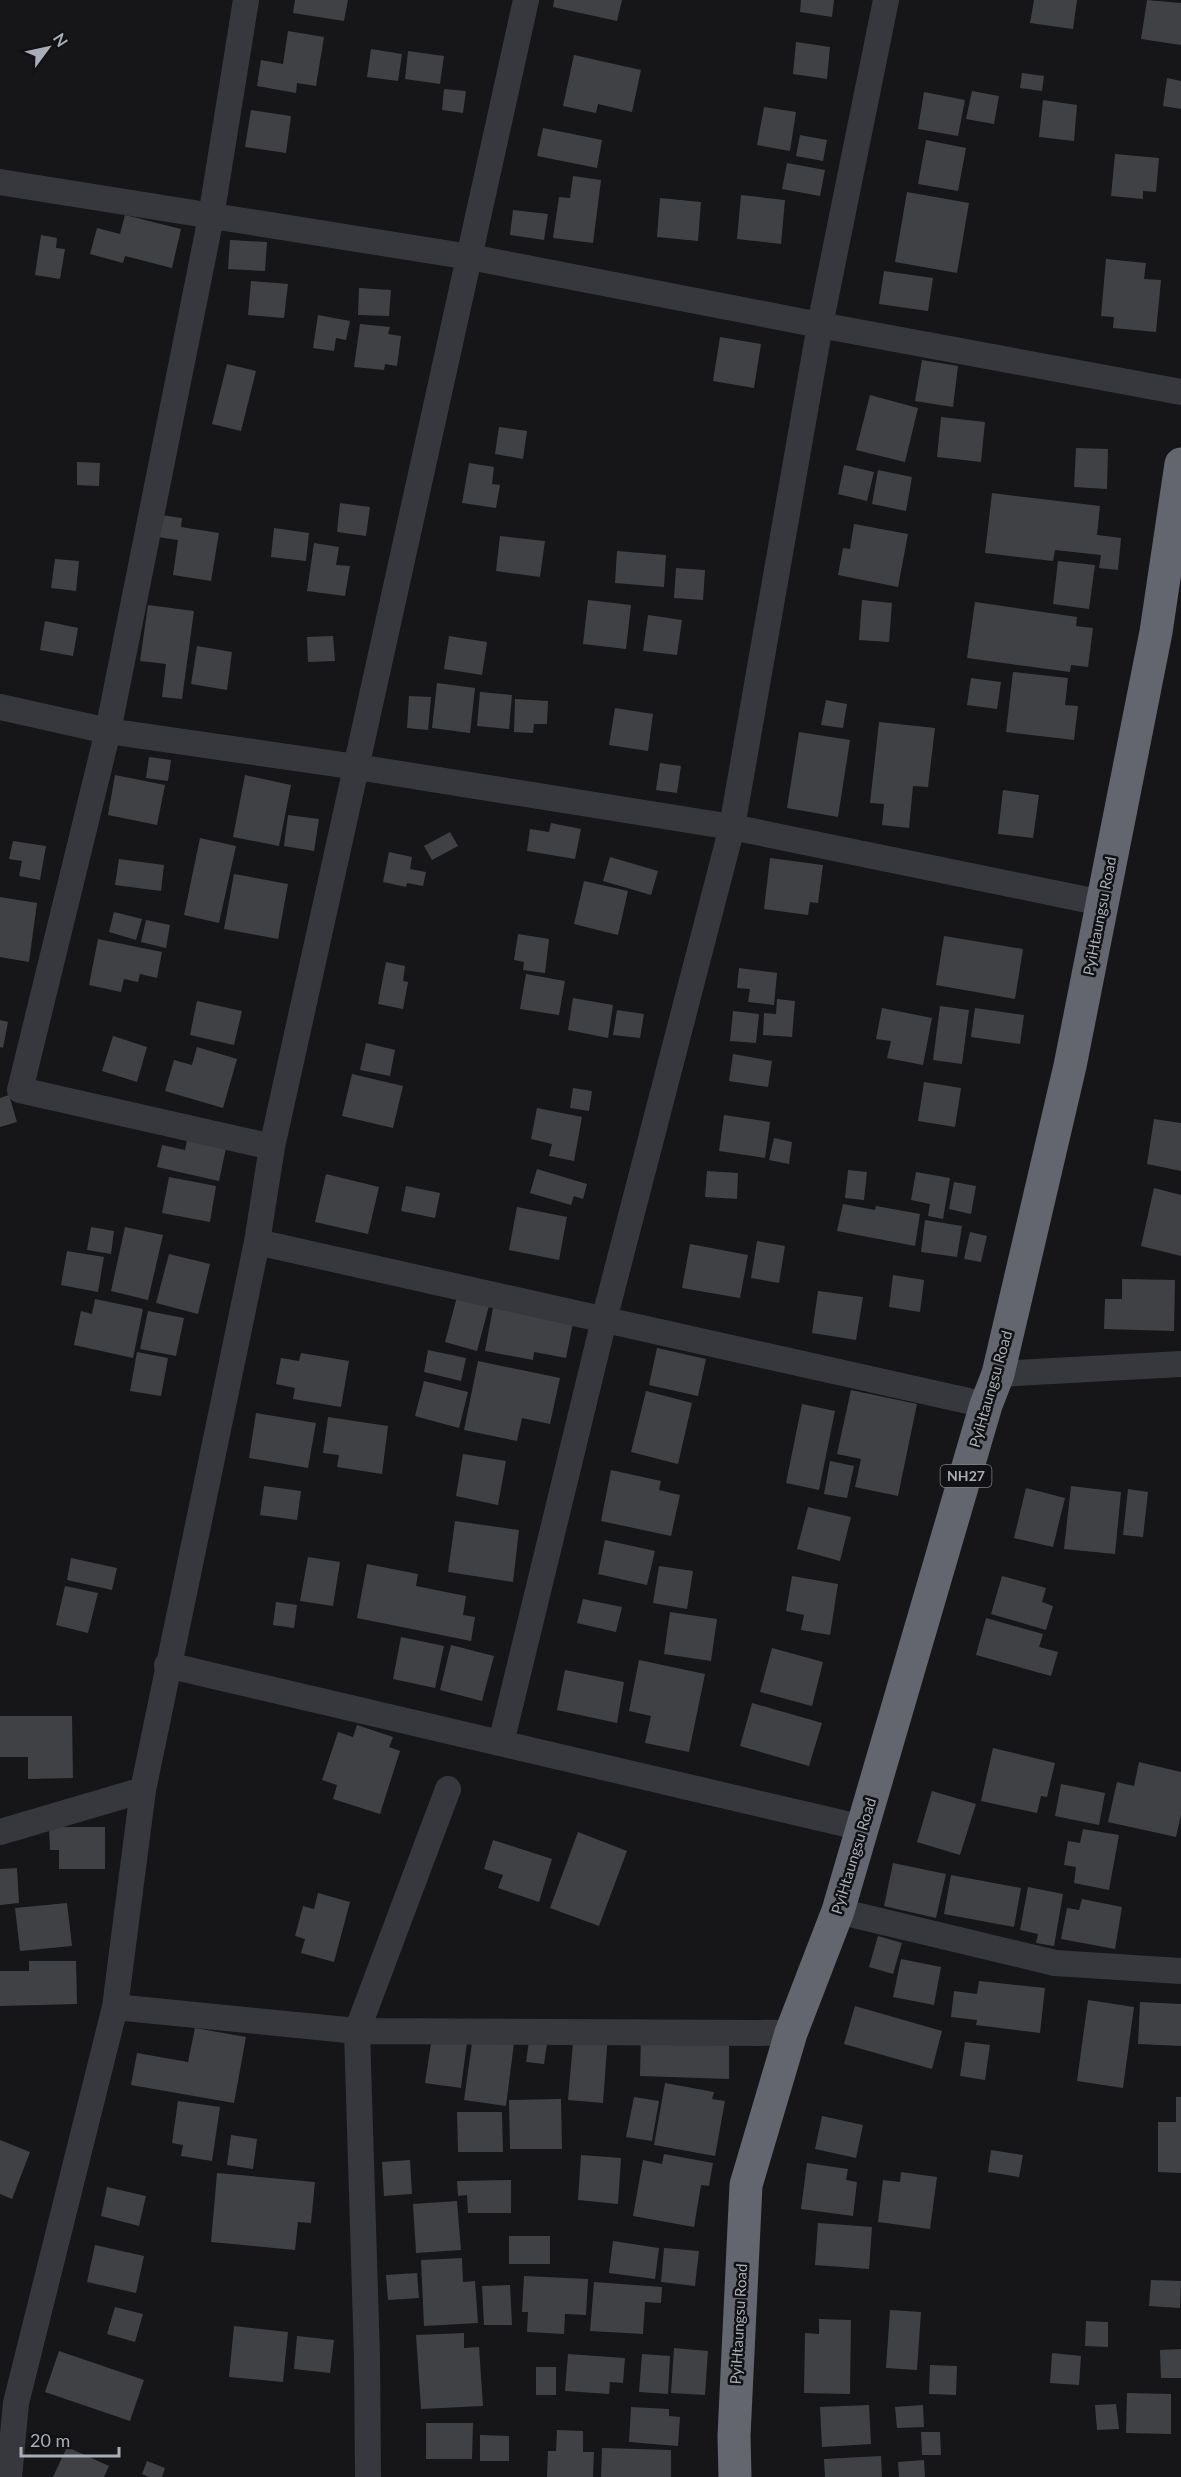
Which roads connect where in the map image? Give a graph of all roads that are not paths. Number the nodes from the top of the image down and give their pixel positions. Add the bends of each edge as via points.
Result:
1 (246, 0) edge
2 (526, 0) edge
3 (886, 0) edge
4 (0, 182) edge
5 (211, 217) junction
6 (470, 257) junction
7 (820, 325) junction
8 (1181, 392) edge
9 (1181, 464) edge
10 (0, 707) edge
11 (108, 731) junction
12 (357, 767) junction
13 (732, 827) junction
14 (1102, 903) junction
15 (10, 1088) edge
16 (272, 1147) junction
17 (257, 1242) junction
18 (604, 1320) junction
19 (1181, 1364) edge
20 (998, 1374) junction
21 (986, 1405) junction
22 (167, 1665) junction
23 (501, 1743) junction
24 (448, 1789) dead end
25 (143, 1790) junction
26 (863, 1828) junction
27 (0, 1832) edge
28 (838, 1911) junction
29 (1181, 1971) edge
30 (115, 2007) junction
31 (357, 2031) junction
32 (791, 2033) junction
33 (9, 2477) edge
34 (368, 2477) edge
35 (735, 2477) edge

1 - 5 street
2 - 6 street
3 - 7 street
4 - 5 street
5 - 6 street
5 - 11 street
6 - 7 street
6 - 12 street
7 - 8 street
7 - 13 street
9 - 14 highway, PyiHtaungsu Road / NH27 via 1156,632
10 - 11 street
11 - 12 street
11 - 15 street
12 - 13 street
12 - 16 street
13 - 14 street
13 - 18 street
14 - 20 highway, PyiHtaungsu Road / NH27 via 1070,1065
15 - 16 street
16 - 17 street
17 - 18 street
17 - 22 street
18 - 21 street
18 - 23 street
19 - 20 street
20 - 21 highway, PyiHtaungsu Road / NH27
21 - 26 highway, PyiHtaungsu Road / NH27
22 - 23 street
22 - 25 street
23 - 26 street
24 - 31 street
25 - 27 street
25 - 30 street
26 - 28 highway, PyiHtaungsu Road / NH27
28 - 29 street via 1055,1963
28 - 32 highway, PyiHtaungsu Road / NH27
30 - 31 street
30 - 33 street via 16,2403
31 - 32 street
31 - 34 street
32 - 35 highway, PyiHtaungsu Road / NH27 via 746,2185

